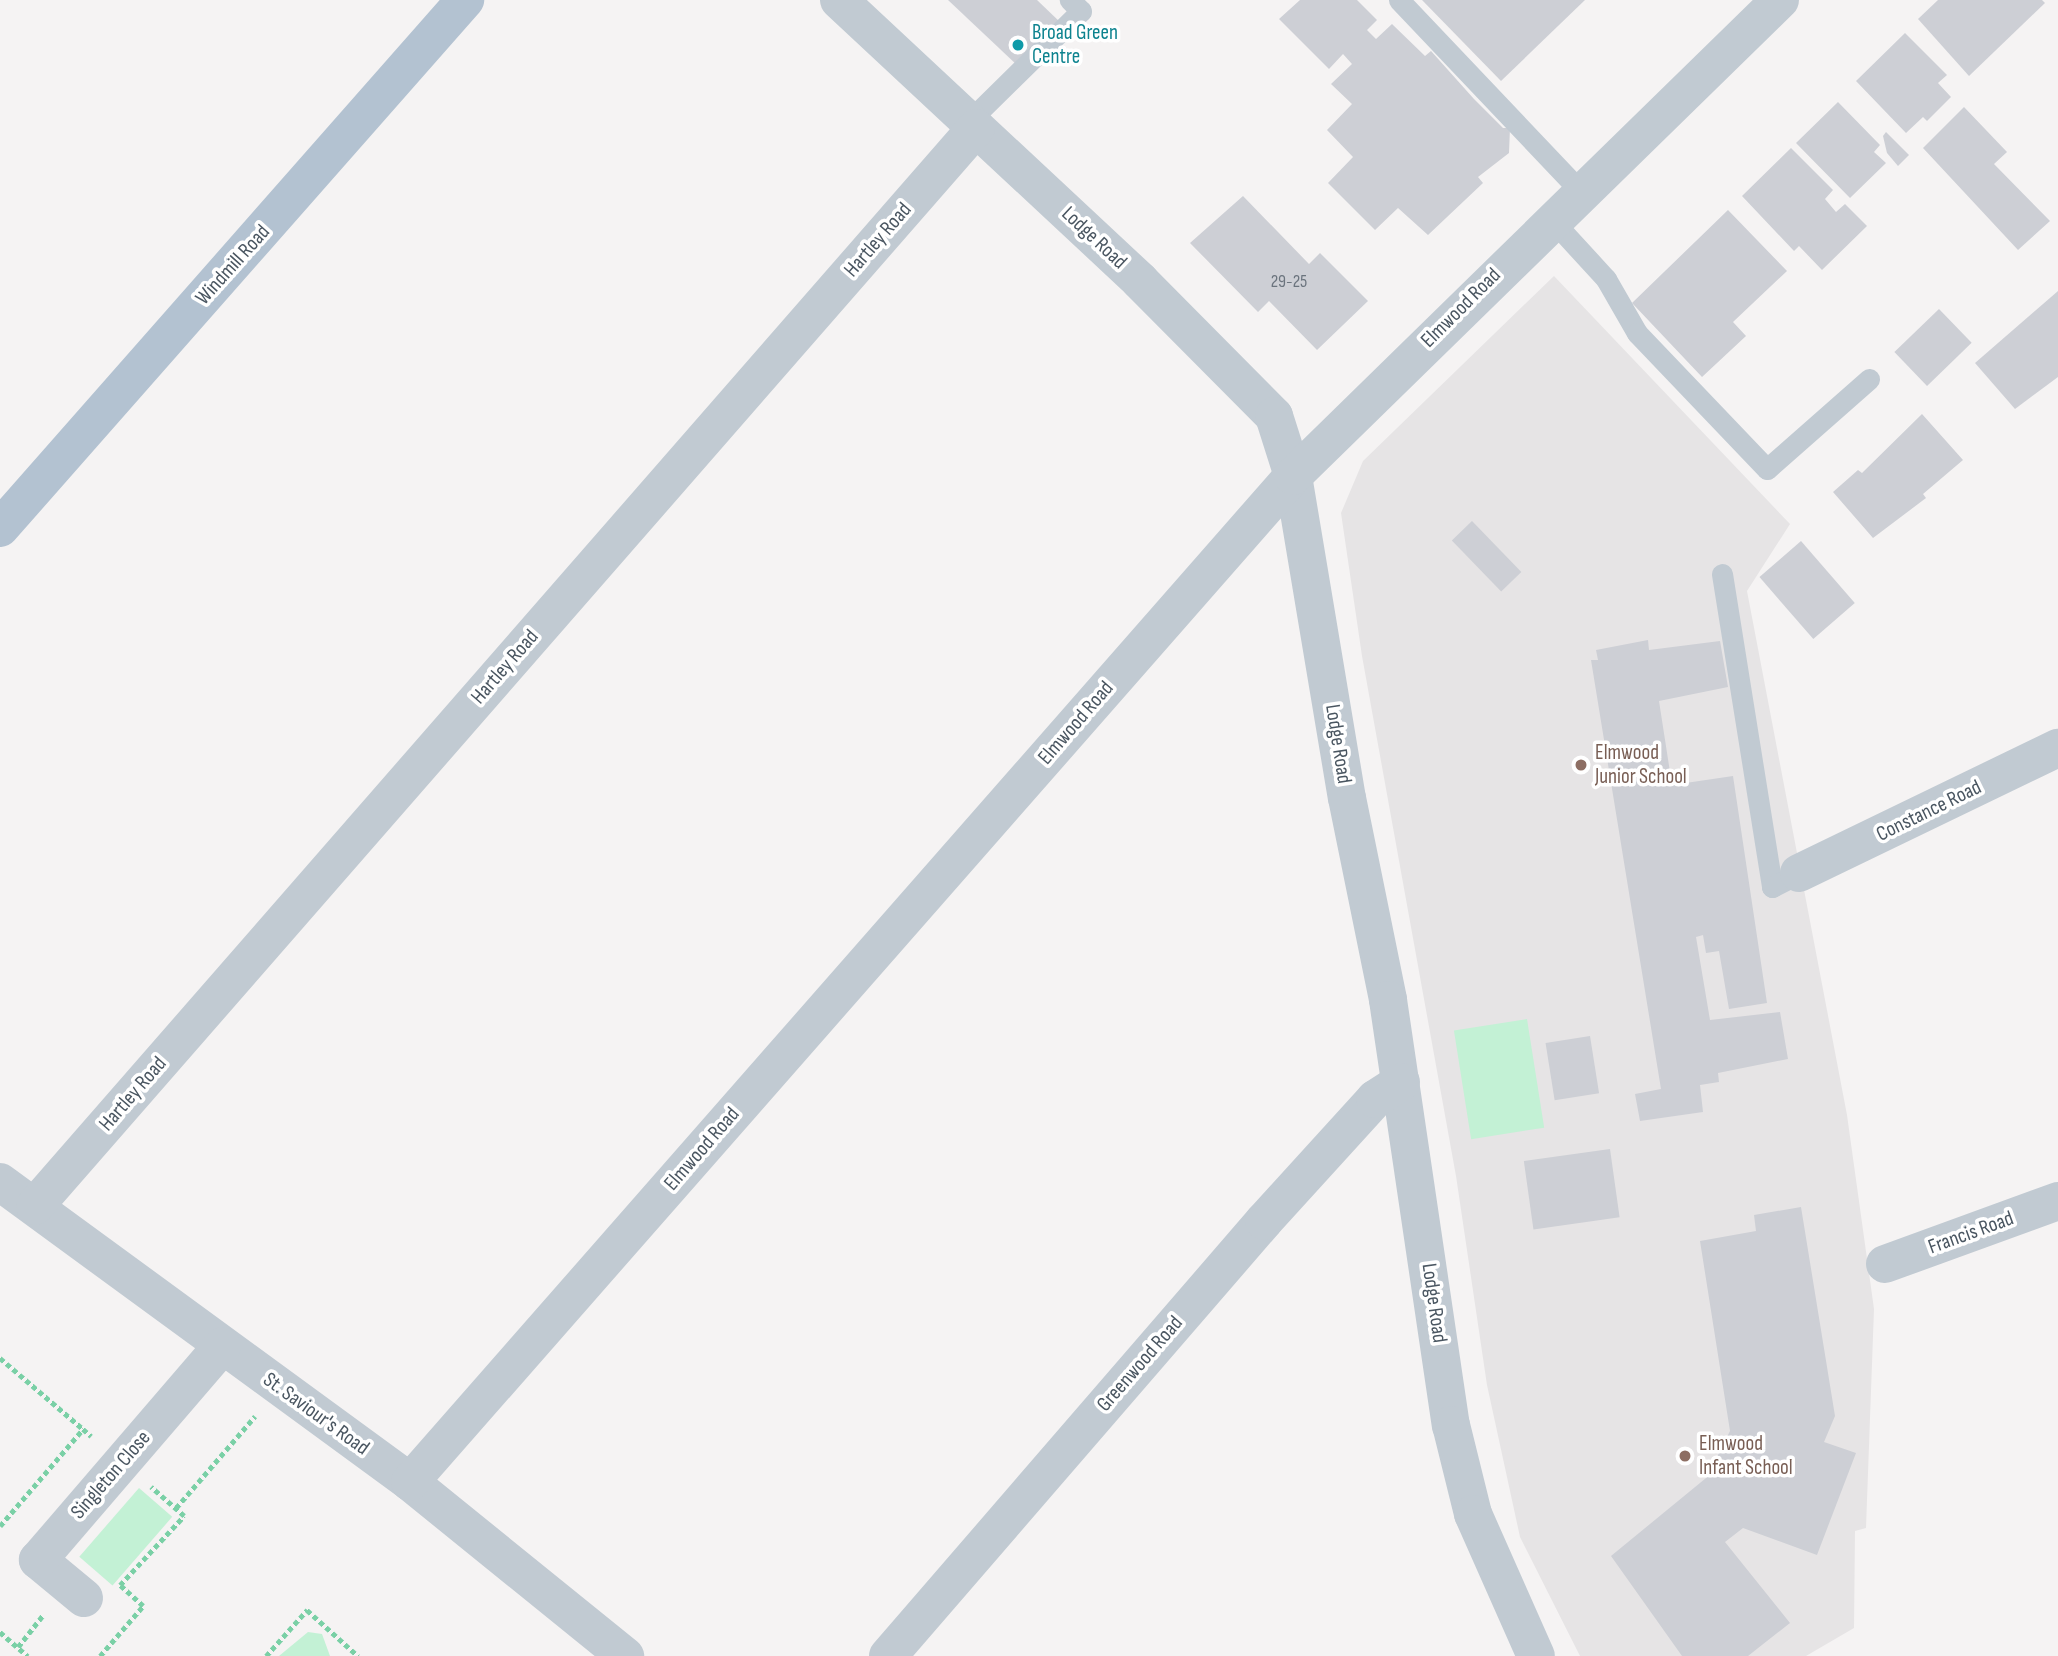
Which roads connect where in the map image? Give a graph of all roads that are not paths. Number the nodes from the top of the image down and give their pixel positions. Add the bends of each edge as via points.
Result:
1 (465, 0) edge
2 (839, 0) edge
3 (1070, 0) edge
4 (1399, 0) edge
5 (1780, 0) edge
6 (973, 124) junction
7 (1581, 192) junction
8 (1552, 220) junction
9 (1869, 379) dead end
10 (1293, 476) junction
11 (0, 528) edge
12 (1722, 574) dead end
13 (2058, 748) edge
14 (1799, 873) joint
15 (1401, 1082) junction
16 (0, 1182) edge
17 (2058, 1201) edge
18 (34, 1206) junction
19 (1885, 1264) dead end
20 (222, 1346) junction
21 (410, 1482) junction
22 (84, 1598) dead end
23 (625, 1656) edge
24 (888, 1656) edge
25 (1536, 1656) edge

1 - 11 main road, Windmill Road
2 - 6 street, Lodge Road
3 - 6 lane via 1081,11
4 - 7 lane
5 - 7 street, Elmwood Road
6 - 10 street, Lodge Road via 1262,402 1274,416
6 - 18 street, Hartley Road
7 - 8 street, Elmwood Road
8 - 9 lane via 1606,279 1637,334 1767,469
8 - 10 street, Elmwood Road
10 - 15 street, Lodge Road
10 - 21 street, Elmwood Road
12 - 14 lane via 1772,887
13 - 14 street, Constance Road
15 - 24 street, Greenwood Road via 1375,1100 1264,1221
15 - 25 street, Lodge Road via 1460,1465 1486,1549
16 - 18 street, St. Saviour's Road
17 - 19 street, Francis Road
18 - 20 street, St. Saviour's Road
20 - 21 street, St. Saviour's Road
20 - 22 street, Singleton Close via 38,1560
21 - 23 street, St. Saviour's Road

